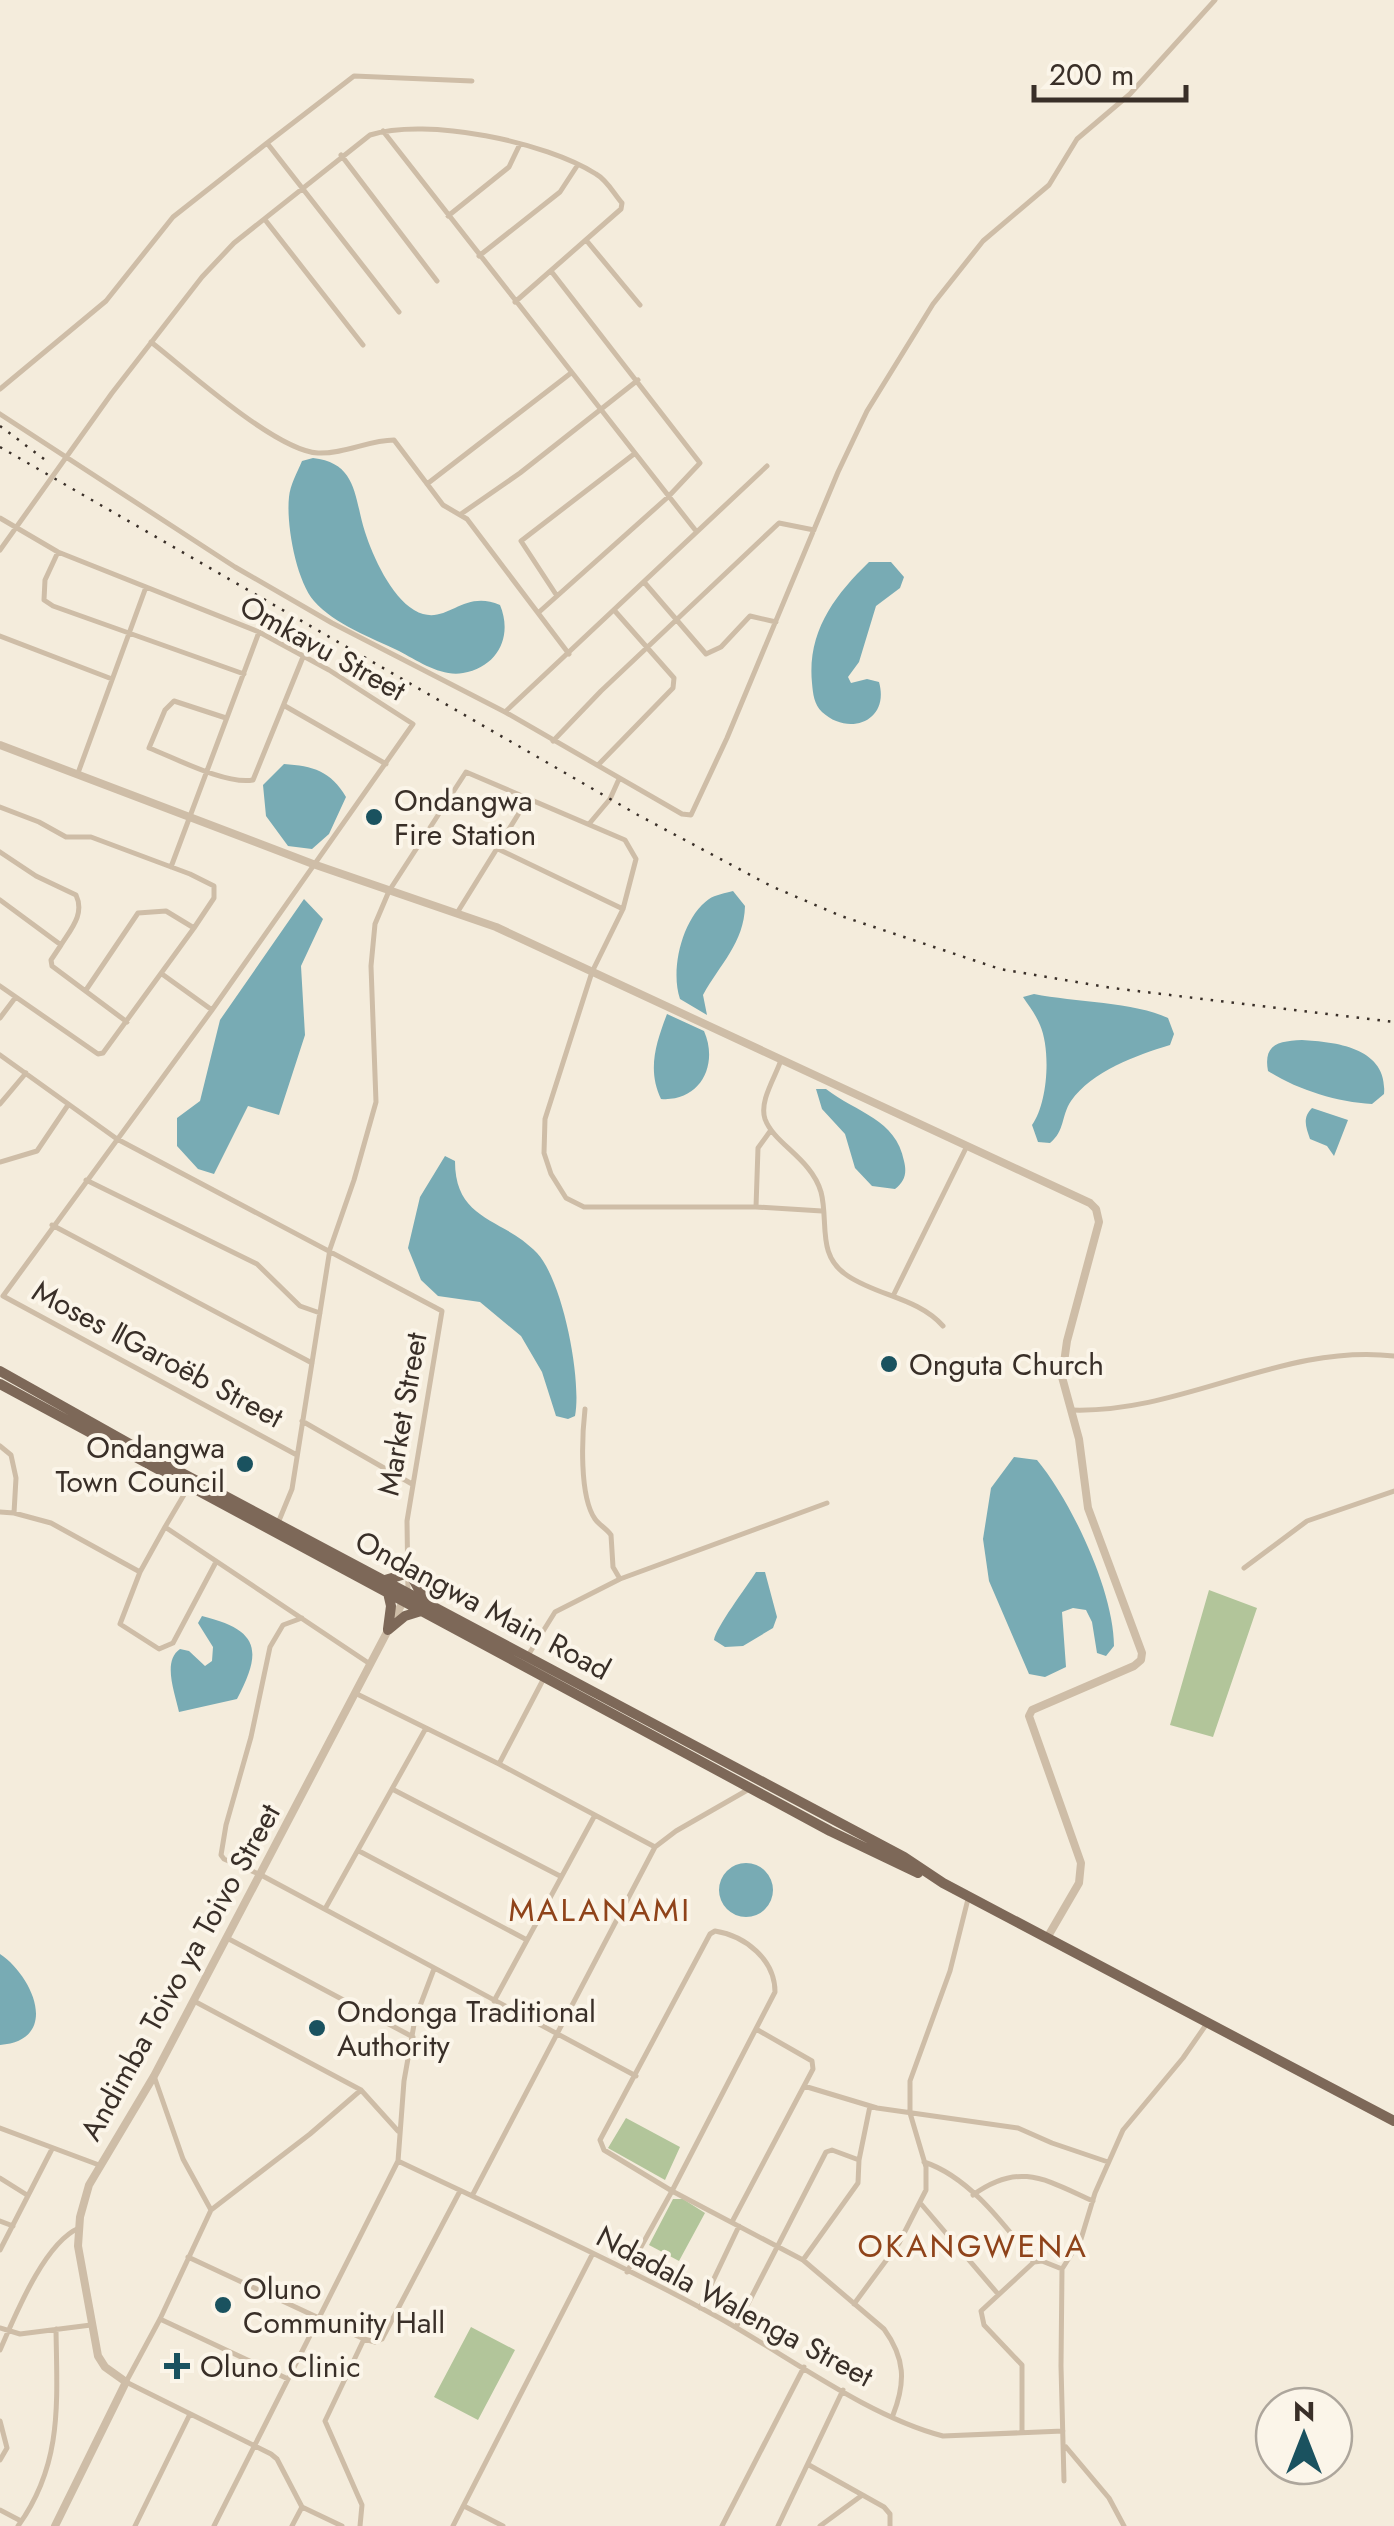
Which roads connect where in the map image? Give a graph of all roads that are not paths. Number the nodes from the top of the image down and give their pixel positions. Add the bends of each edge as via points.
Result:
1 (1215, 0) edge
2 (472, 81) dead end
3 (383, 131) junction
4 (267, 143) junction
5 (520, 144) junction
6 (341, 155) junction
7 (577, 166) junction
8 (303, 190) junction
9 (448, 216) junction
10 (266, 220) junction
11 (586, 240) junction
12 (479, 256) junction
13 (551, 270) junction
14 (437, 281) dead end
15 (515, 302) junction
16 (640, 305) dead end
17 (400, 312) dead end
18 (151, 342) junction
19 (363, 345) dead end
20 (571, 373) junction
21 (638, 380) junction
22 (0, 389) edge
23 (601, 412) junction
24 (0, 414) edge
25 (634, 454) junction
26 (67, 457) junction
27 (767, 466) dead end
28 (427, 484) junction
29 (668, 496) junction
30 (461, 514) junction
31 (0, 518) edge
32 (16, 528) junction
33 (814, 530) junction
34 (696, 532) junction
35 (0, 550) edge
36 (58, 552) junction
37 (644, 582) junction
38 (146, 587) junction
39 (557, 596) junction
40 (614, 610) junction
41 (538, 613) junction
42 (676, 620) junction
43 (776, 622) junction
44 (129, 632) junction
45 (259, 632) junction
46 (0, 636) edge
47 (647, 647) junction
48 (569, 654) junction
49 (303, 657) junction
50 (244, 674) junction
51 (112, 679) junction
52 (284, 705) junction
53 (505, 712) junction
54 (226, 718) junction
55 (553, 741) junction
56 (0, 744) edge
57 (386, 764) junction
58 (598, 764) junction
59 (206, 770) junction
60 (78, 773) junction
61 (620, 779) junction
62 (529, 797) junction
63 (0, 807) edge
64 (188, 816) junction
65 (589, 824) junction
66 (496, 848) junction
67 (0, 852) edge
68 (313, 864) junction
69 (170, 866) junction
70 (389, 892) junction
71 (0, 900) edge
72 (623, 910) junction
73 (457, 913) junction
74 (194, 928) junction
75 (61, 945) junction
76 (592, 972) junction
77 (162, 974) junction
78 (0, 986) edge
79 (86, 990) junction
80 (15, 998) junction
81 (212, 1010) junction
82 (0, 1018) edge
83 (128, 1022) junction
84 (0, 1055) edge
85 (781, 1060) junction
86 (26, 1073) junction
87 (0, 1104) edge
88 (68, 1106) junction
89 (771, 1130) junction
90 (117, 1139) junction
91 (968, 1146) junction
92 (0, 1162) edge
93 (86, 1180) junction
94 (756, 1207) junction
95 (822, 1212) junction
96 (52, 1225) junction
97 (330, 1248) junction
98 (2, 1295) edge
99 (893, 1296) junction
100 (320, 1313) junction
101 (943, 1326) dead end
102 (1394, 1356) edge
103 (312, 1363) junction
104 (0, 1371) edge
105 (0, 1384) edge
106 (585, 1409) dead end
107 (1071, 1410) junction
108 (302, 1421) junction
109 (0, 1446) edge
110 (295, 1454) junction
111 (191, 1483) junction
112 (412, 1484) junction
113 (1394, 1491) edge
114 (827, 1503) dead end
115 (0, 1512) edge
116 (14, 1512) junction
117 (278, 1524) junction
118 (165, 1528) junction
119 (216, 1562) junction
120 (1244, 1568) dead end
121 (408, 1570) junction
122 (140, 1572) junction
123 (348, 1572) junction
124 (620, 1579) junction
125 (384, 1580) junction
126 (388, 1594) junction
127 (406, 1597) junction
128 (424, 1607) junction
129 (302, 1618) junction
130 (388, 1630) junction
131 (524, 1661) junction
132 (370, 1664) junction
133 (544, 1677) junction
134 (355, 1692) junction
135 (609, 1706) junction
136 (426, 1728) junction
137 (499, 1764) junction
138 (756, 1785) junction
139 (394, 1790) junction
140 (595, 1816) junction
141 (655, 1847) junction
142 (359, 1851) junction
143 (261, 1875) junction
144 (562, 1876) junction
145 (969, 1896) junction
146 (325, 1910) junction
147 (227, 1938) junction
148 (1047, 1938) junction
149 (527, 1940) junction
150 (434, 1968) junction
151 (194, 2001) junction
152 (494, 2001) junction
153 (1208, 2022) junction
154 (756, 2029) junction
155 (558, 2034) junction
156 (412, 2036) junction
157 (154, 2076) junction
158 (636, 2076) junction
159 (804, 2086) junction
160 (361, 2090) junction
161 (870, 2106) junction
162 (910, 2113) junction
163 (1394, 2120) edge
164 (0, 2128) edge
165 (400, 2133) junction
166 (52, 2149) junction
167 (398, 2160) junction
168 (859, 2160) junction
169 (924, 2162) junction
170 (1108, 2162) junction
171 (99, 2165) junction
172 (0, 2178) edge
173 (672, 2190) junction
174 (460, 2191) junction
175 (973, 2195) junction
176 (28, 2196) junction
177 (472, 2196) junction
178 (1092, 2201) junction
179 (921, 2204) junction
180 (211, 2210) junction
181 (0, 2221) edge
182 (736, 2224) junction
183 (13, 2226) junction
184 (78, 2228) junction
185 (776, 2245) junction
186 (0, 2250) edge
187 (592, 2255) junction
188 (188, 2257) junction
189 (803, 2260) junction
190 (1034, 2262) junction
191 (1062, 2269) junction
192 (627, 2272) junction
193 (998, 2294) junction
194 (854, 2304) junction
195 (700, 2308) junction
196 (160, 2319) junction
197 (318, 2319) junction
198 (91, 2325) junction
199 (736, 2327) junction
200 (0, 2328) edge
201 (56, 2329) junction
202 (8, 2332) junction
203 (364, 2339) junction
204 (0, 2350) edge
205 (804, 2368) junction
206 (288, 2379) junction
207 (126, 2382) junction
208 (843, 2390) junction
209 (190, 2414) junction
210 (893, 2415) junction
211 (0, 2422) edge
212 (1063, 2431) junction
213 (1022, 2432) junction
214 (255, 2445) junction
215 (1064, 2445) junction
216 (0, 2460) edge
217 (808, 2465) junction
218 (1064, 2480) dead end
219 (860, 2496) junction
220 (464, 2506) junction
221 (302, 2507) junction
222 (0, 2510) edge
223 (19, 2524) edge
224 (55, 2526) edge
225 (135, 2526) edge
226 (214, 2526) edge
227 (292, 2526) edge
228 (342, 2526) edge
229 (360, 2526) edge
230 (453, 2526) edge
231 (503, 2526) edge
232 (722, 2526) edge
233 (778, 2526) edge
234 (820, 2526) edge
235 (890, 2526) edge
236 (1124, 2526) edge

1 - 33 street via 1130,94 1077,139 1049,184 984,241 934,304 867,410
2 - 4 street via 354,76
3 - 5 street via 487,135
3 - 6 street
3 - 9 street
4 - 8 street
4 - 22 street via 174,217 106,301
5 - 7 street
5 - 9 street via 509,167
6 - 8 street
6 - 14 street
7 - 11 street via 602,178 622,203
7 - 12 street via 560,192
8 - 10 street
8 - 17 street
9 - 12 street
10 - 18 street via 220,257
10 - 19 street
11 - 13 street
11 - 16 street
12 - 15 street
13 - 15 street
13 - 21 street
15 - 20 street
18 - 26 street
18 - 28 street via 269,432 305,451 332,454 394,440
20 - 23 street
20 - 28 street
21 - 23 street
21 - 29 street via 700,460
23 - 25 street
23 - 30 street
24 - 26 street
25 - 29 street
25 - 39 street via 521,541
26 - 32 street
26 - 53 street via 235,568
27 - 34 street
28 - 30 street via 443,505
29 - 34 street
29 - 39 street
30 - 41 street
31 - 32 street, Omkavu Street
32 - 35 street
32 - 36 street, Omkavu Street
33 - 42 street via 780,523
33 - 43 street
34 - 37 street
36 - 38 street, Omkavu Street
36 - 44 street via 44,600
37 - 40 street
37 - 42 street
38 - 44 street
38 - 45 street, Omkavu Street
39 - 41 street
40 - 47 street
40 - 48 street
41 - 48 street
42 - 43 street via 706,654 750,616
42 - 47 street
43 - 61 street via 691,815
44 - 50 street
44 - 51 street
45 - 49 street, Omkavu Street
45 - 50 street
46 - 51 street
47 - 55 street
47 - 58 street via 674,678 673,688
48 - 53 street
49 - 52 street
49 - 57 street, Omkavu Street via 412,724
50 - 54 street
51 - 60 street
52 - 57 street
52 - 59 street via 253,780
53 - 55 street
54 - 59 street
54 - 59 street via 174,701 149,748
55 - 58 street
56 - 60 street
57 - 68 street, Omkavu Street
58 - 61 street
59 - 64 street
60 - 64 street
61 - 65 street
62 - 65 street
62 - 66 street
62 - 70 street via 466,772
63 - 69 street via 66,837 91,837
64 - 68 street
64 - 69 street
65 - 72 street via 634,850
66 - 72 street
66 - 73 street
67 - 75 street via 76,895 78,918
68 - 70 street
68 - 81 street, Omkavu Street
69 - 74 street via 214,886 214,898
70 - 73 street
70 - 97 street via 371,943 376,1102
71 - 75 street
72 - 76 street
73 - 76 street
74 - 77 street
74 - 79 street via 166,911 138,913
75 - 79 street via 52,966
76 - 85 street
76 - 94 street via 545,1120 544,1153 566,1198 584,1207
77 - 81 street
77 - 83 street
78 - 80 street
79 - 83 street
80 - 82 street
80 - 83 street via 100,1054
81 - 90 street, Omkavu Street
84 - 86 street
85 - 89 street via 763,1104
85 - 91 street
86 - 87 street
86 - 88 street
88 - 90 street
88 - 92 street via 37,1151
89 - 94 street via 758,1148
89 - 95 street via 813,1175
90 - 93 street, Omkavu Street
90 - 97 street
91 - 99 street
91 - 107 street via 1090,1203 1098,1215 1063,1367
93 - 96 street, Omkavu Street
93 - 100 street via 258,1264 300,1306
94 - 95 street
95 - 99 street via 829,1256 848,1277
96 - 98 street, Omkavu Street
96 - 103 street
97 - 100 street
97 - 112 street, Market Street via 442,1311
98 - 110 street, Moses ǁGaroëb Street
99 - 101 street
100 - 103 street
102 - 107 street via 1319,1358 1134,1406
103 - 108 street
104 - 111 main road, Ondangwa Main Road
105 - 111 main road, Ondangwa Main Road
106 - 124 street via 586,1488 595,1520 611,1535
107 - 148 street via 1088,1508 1142,1653 1134,1666 1030,1716 1081,1862 1079,1883
108 - 110 street
108 - 112 street
109 - 116 street via 15,1464
110 - 117 street via 292,1489
111 - 117 main road, Ondangwa Main Road
111 - 118 street
111 - 123 main road, Ondangwa Main Road
112 - 121 street, Market Street
113 - 120 street via 1307,1521
114 - 124 street
115 - 116 street
116 - 122 street via 51,1523
117 - 123 street
117 - 125 main road, Ondangwa Main Road
118 - 119 street
118 - 122 street
119 - 122 street via 164,1649 120,1624
119 - 129 street
121 - 125 main road
121 - 127 street, Market Street
121 - 128 main road
123 - 126 main road, Ondangwa Main Road
124 - 131 street via 555,1612
125 - 127 main road, Ondangwa Main Road
126 - 127 main road, Ondangwa Main Road
126 - 130 main road
127 - 128 main road, Ondangwa Main Road
127 - 130 street, Andimba Toivo ya Toivo Street
128 - 130 main road
128 - 131 main road, Ondangwa Main Road
129 - 132 street
129 - 143 street via 283,1625 270,1647 226,1825 224,1859
130 - 132 street, Andimba Toivo ya Toivo Street
131 - 133 main road, Ondangwa Main Road
131 - 135 main road, Ondangwa Main Road
132 - 134 street, Andimba Toivo ya Toivo Street
133 - 135 main road, Ondangwa Main Road
133 - 137 street
134 - 136 street
134 - 143 street, Andimba Toivo ya Toivo Street
135 - 138 main road, Ondangwa Main Road
136 - 137 street
136 - 139 street
137 - 140 street
138 - 141 street
138 - 145 main road, Ondangwa Main Road via 830,1830
139 - 142 street
139 - 144 street
140 - 141 street
140 - 144 street
141 - 155 street
142 - 146 street
142 - 149 street
143 - 146 street
143 - 147 street, Andimba Toivo ya Toivo Street
144 - 149 street
145 - 148 main road, Ondangwa Main Road
145 - 162 street via 910,2080
146 - 150 street
147 - 151 street, Andimba Toivo ya Toivo Street
147 - 156 street
148 - 153 main road, Ondangwa Main Road
149 - 152 street
150 - 152 street
150 - 156 street
151 - 157 street, Andimba Toivo ya Toivo Street
151 - 160 street
152 - 155 street
153 - 163 main road, Ondangwa Main Road
153 - 170 street via 1130,2121
154 - 158 street via 775,1992 772,1972 751,1947 715,1931
154 - 159 street via 810,2059 813,2069
154 - 173 street
155 - 158 street
155 - 177 street
156 - 165 street
157 - 171 street, Andimba Toivo ya Toivo Street
157 - 180 street via 181,2155
158 - 173 street via 600,2146
159 - 161 street
159 - 182 street
160 - 165 street
160 - 180 street
161 - 162 street
161 - 168 street
162 - 169 street
162 - 170 street via 1018,2128
164 - 166 street
165 - 167 street
166 - 171 street
166 - 176 street
167 - 174 street, Ndadala Walenga Street
167 - 197 street
168 - 185 street via 826,2152
168 - 189 street via 858,2183
169 - 175 street
169 - 179 street
170 - 178 street
171 - 184 street, Andimba Toivo ya Toivo Street
172 - 176 street
173 - 182 street
173 - 192 street
174 - 177 street, Ndadala Walenga Street
174 - 203 street via 382,2339
175 - 178 street via 996,2180 1022,2175
175 - 190 street
176 - 183 street
177 - 187 street, Ndadala Walenga Street
178 - 191 street via 1081,2239
179 - 193 street
179 - 194 street
180 - 188 street
181 - 183 street
182 - 185 street
182 - 195 street
183 - 186 street
184 - 198 street, Andimba Toivo ya Toivo Street
184 - 202 street via 57,2242
185 - 189 street
185 - 199 street
187 - 192 street, Ndadala Walenga Street
187 - 220 street
188 - 196 street
188 - 197 street
189 - 194 street
190 - 191 street
190 - 193 street
191 - 212 street
192 - 195 street, Ndadala Walenga Street
193 - 213 street via 982,2308 981,2320 1022,2365
194 - 210 street via 884,2328 900,2360 904,2384
195 - 199 street, Ndadala Walenga Street
196 - 206 street
196 - 207 street
197 - 203 street
197 - 206 street
198 - 201 street
198 - 207 street, Andimba Toivo ya Toivo Street via 101,2363
199 - 205 street, Ndadala Walenga Street
200 - 202 street
201 - 202 street
201 - 223 street via 56,2430 36,2501
202 - 204 street
203 - 229 street via 324,2420 362,2505
205 - 208 street, Ndadala Walenga Street
205 - 232 street
206 - 214 street
207 - 209 street
207 - 224 street
208 - 210 street, Ndadala Walenga Street
208 - 217 street
209 - 214 street
209 - 225 street
210 - 213 street, Ndadala Walenga Street via 943,2436
211 - 216 street via 7,2448
212 - 213 street, Ndadala Walenga Street
212 - 215 street
214 - 221 street via 278,2459
214 - 226 street
215 - 218 street
215 - 236 street
217 - 219 street
217 - 233 street
219 - 234 street
219 - 235 street via 890,2514
220 - 230 street
220 - 231 street
221 - 227 street
221 - 228 street
222 - 223 street

